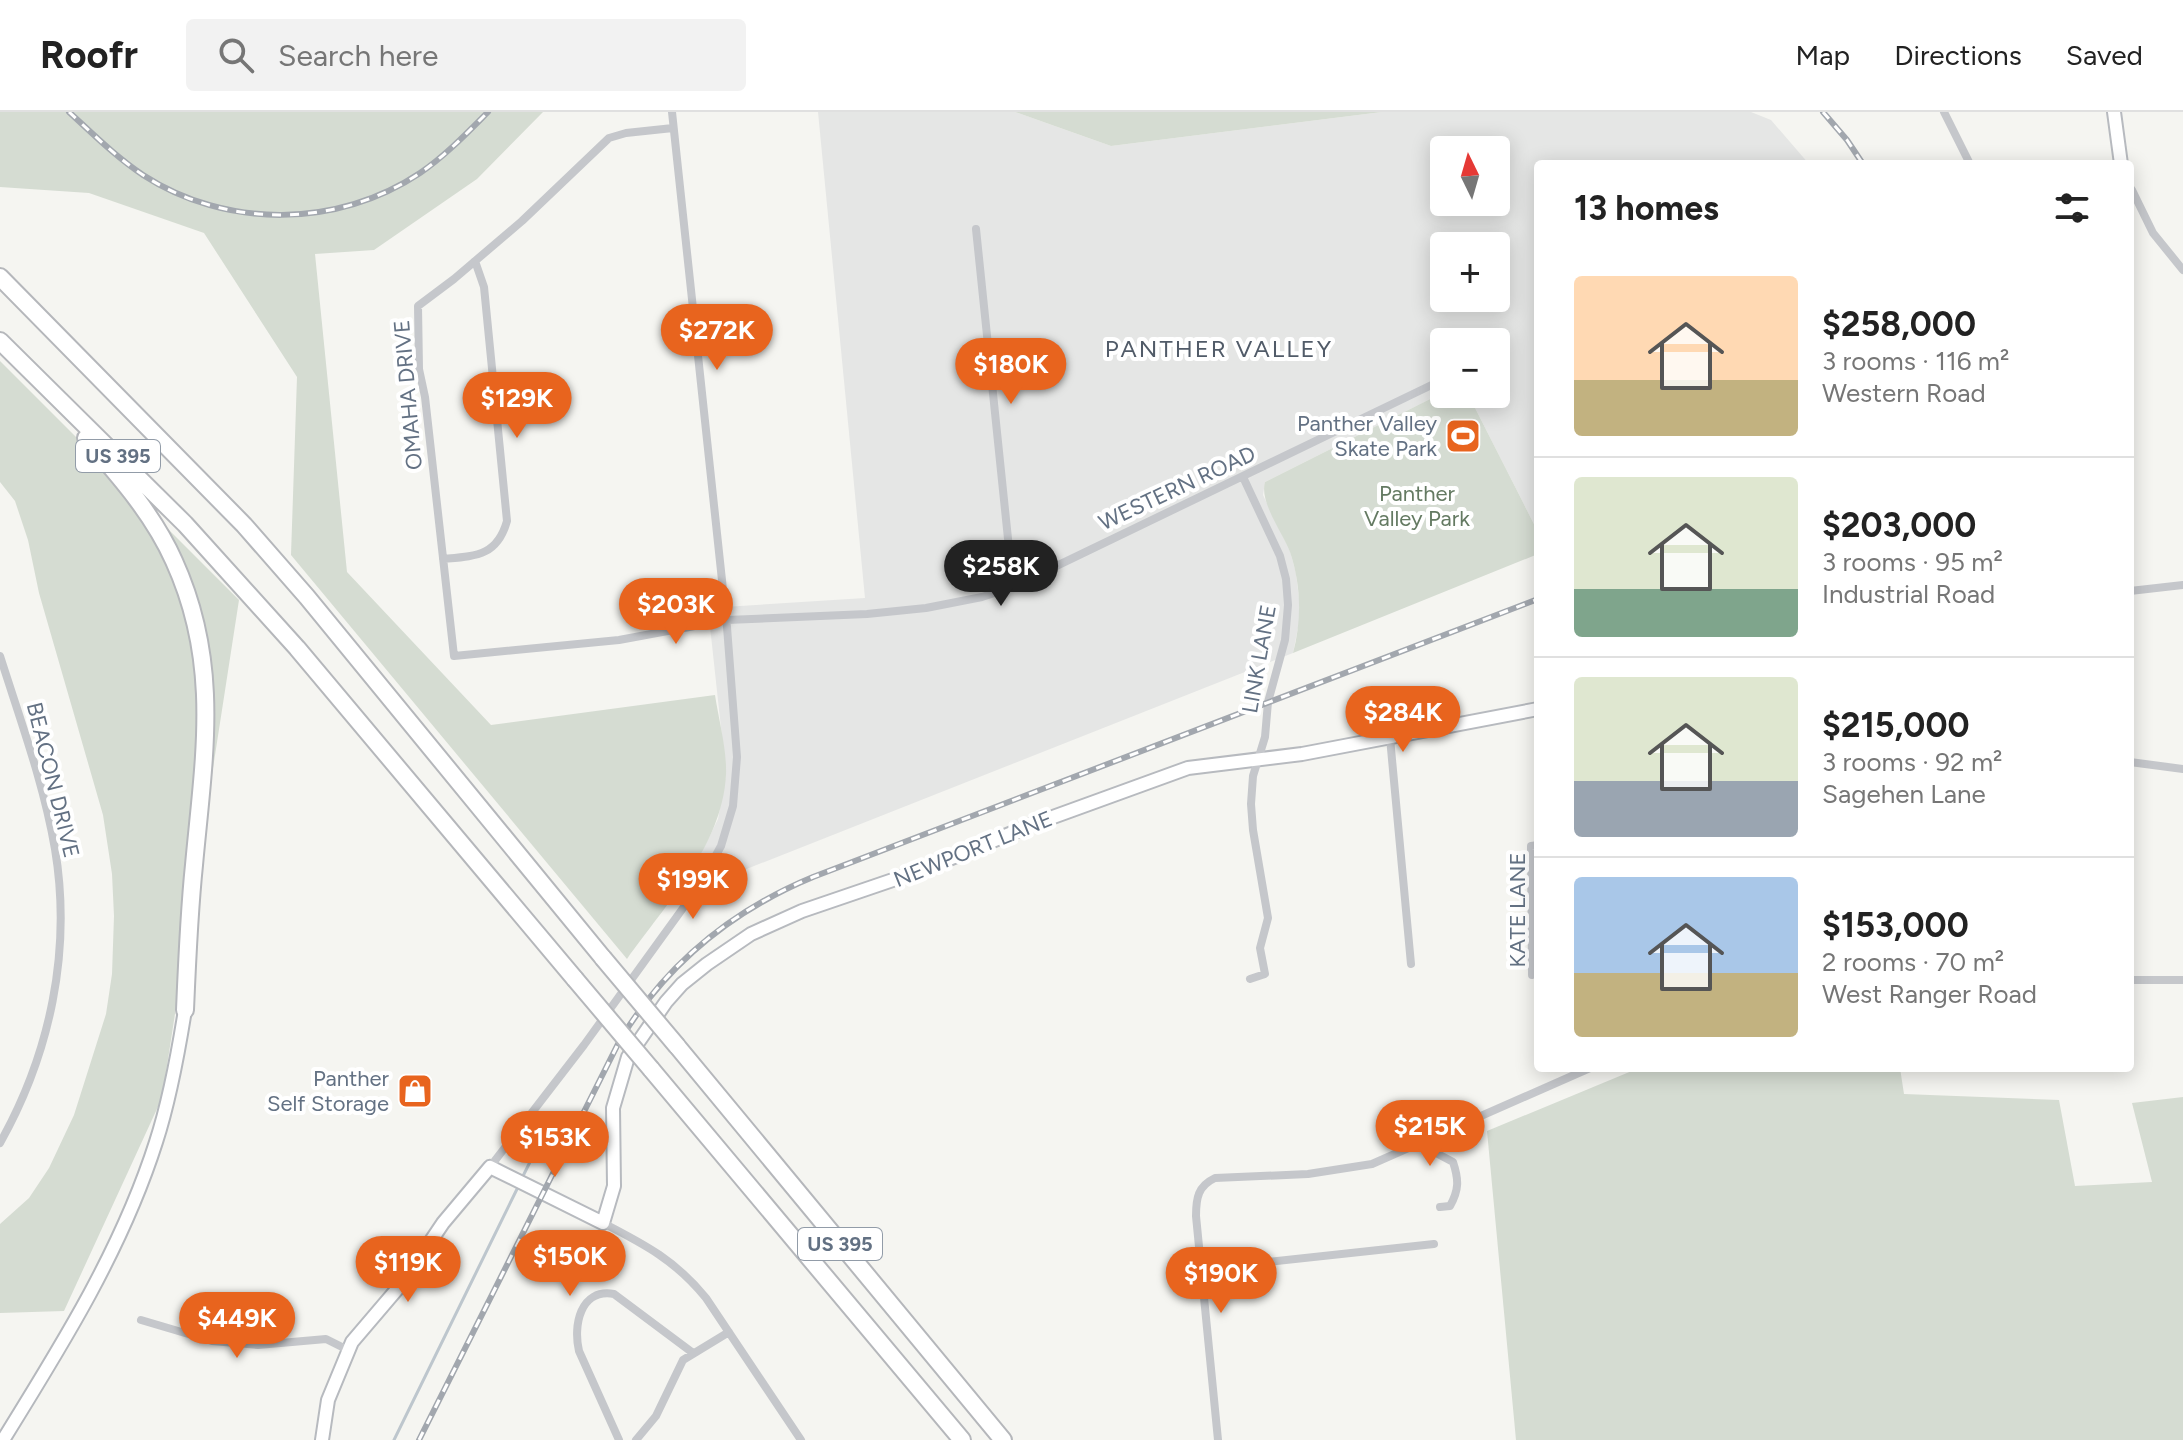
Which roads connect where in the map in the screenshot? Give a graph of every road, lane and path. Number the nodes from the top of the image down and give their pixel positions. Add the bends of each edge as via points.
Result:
1 (672, 112) edge
2 (1944, 112) edge
3 (2114, 112) edge
4 (673, 128) junction
5 (1968, 160) edge
6 (2120, 160) edge
7 (2134, 194) edge
8 (976, 229) dead end
9 (475, 261) junction
10 (2183, 270) edge
11 (0, 277) edge
12 (4, 345) edge
13 (1430, 386) edge
14 (1243, 477) junction
15 (443, 559) junction
16 (2183, 585) edge
17 (1013, 587) junction
18 (2134, 591) edge
19 (727, 620) junction
20 (619, 640) joint
21 (0, 656) edge
22 (1534, 710) edge
23 (1390, 738) junction
24 (1260, 760) junction
25 (2134, 763) edge
26 (2183, 769) edge
27 (1534, 846) edge
28 (1411, 964) dead end
29 (1534, 974) edge
30 (1250, 979) dead end
31 (2134, 980) edge
32 (2183, 980) edge
33 (185, 1010) joint
34 (1581, 1072) edge
35 (1435, 1137) junction
36 (0, 1143) edge
37 (490, 1167) junction
38 (1440, 1207) dead end
39 (603, 1223) junction
40 (1434, 1244) dead end
41 (1202, 1269) junction
42 (141, 1320) dead end
43 (729, 1332) junction
44 (348, 1350) junction
45 (693, 1353) junction
46 (3, 1440) edge
47 (322, 1440) edge
48 (619, 1440) edge
49 (636, 1440) edge
50 (801, 1440) edge
51 (962, 1440) edge
52 (1003, 1440) edge
53 (1218, 1440) edge

1 - 4 street
2 - 5 street
3 - 6 street
4 - 9 street, OMAHA DRIVE via 609,138
4 - 19 street
7 - 10 street via 2153,233
8 - 17 street
9 - 15 street, OMAHA DRIVE via 418,306 419,369
9 - 15 street via 484,287 507,521 502,538 477,556
11 - 52 highway, US 395, bridge via 244,525 307,597
12 - 33 highway via 151,518 173,558 196,623 207,710
12 - 51 highway, US 395, bridge via 139,476 297,648
13 - 14 street, WESTERN ROAD
14 - 17 street, WESTERN ROAD
14 - 24 street, LINK LANE via 1280,556 1288,593 1287,631 1268,702
15 - 20 street, OMAHA DRIVE via 454,656
16 - 18 street
17 - 19 street, WESTERN ROAD via 926,608
19 - 20 street, WESTERN ROAD
19 - 37 street via 737,775 721,846 692,895
21 - 36 street, BEACON DRIVE via 55,849 61,908 56,990 43,1046
22 - 23 street, NEWPORT LANE
23 - 24 street, NEWPORT LANE
23 - 28 street
24 - 30 street, LINK LANE via 1253,776 1252,817 1268,918 1260,948 1265,974
24 - 39 street, NEWPORT LANE via 1188,768 1109,796 786,917 707,964 666,1002 628,1057 613,1108 614,1186
25 - 26 street
27 - 29 street, KATE LANE
31 - 32 street
33 - 46 street via 156,1141 131,1209 94,1287
34 - 35 street
35 - 38 street via 1438,1154 1453,1162 1459,1179 1450,1206
35 - 41 street via 1355,1168 1215,1178 1198,1194
37 - 39 street
37 - 44 street
39 - 43 street via 674,1263
40 - 41 street
41 - 53 street
42 - 44 street via 212,1341 258,1345 326,1339
43 - 45 street
43 - 50 street
44 - 47 street via 328,1400
45 - 48 street via 614,1294 604,1292 581,1309 579,1351
45 - 49 street via 683,1360 656,1416

